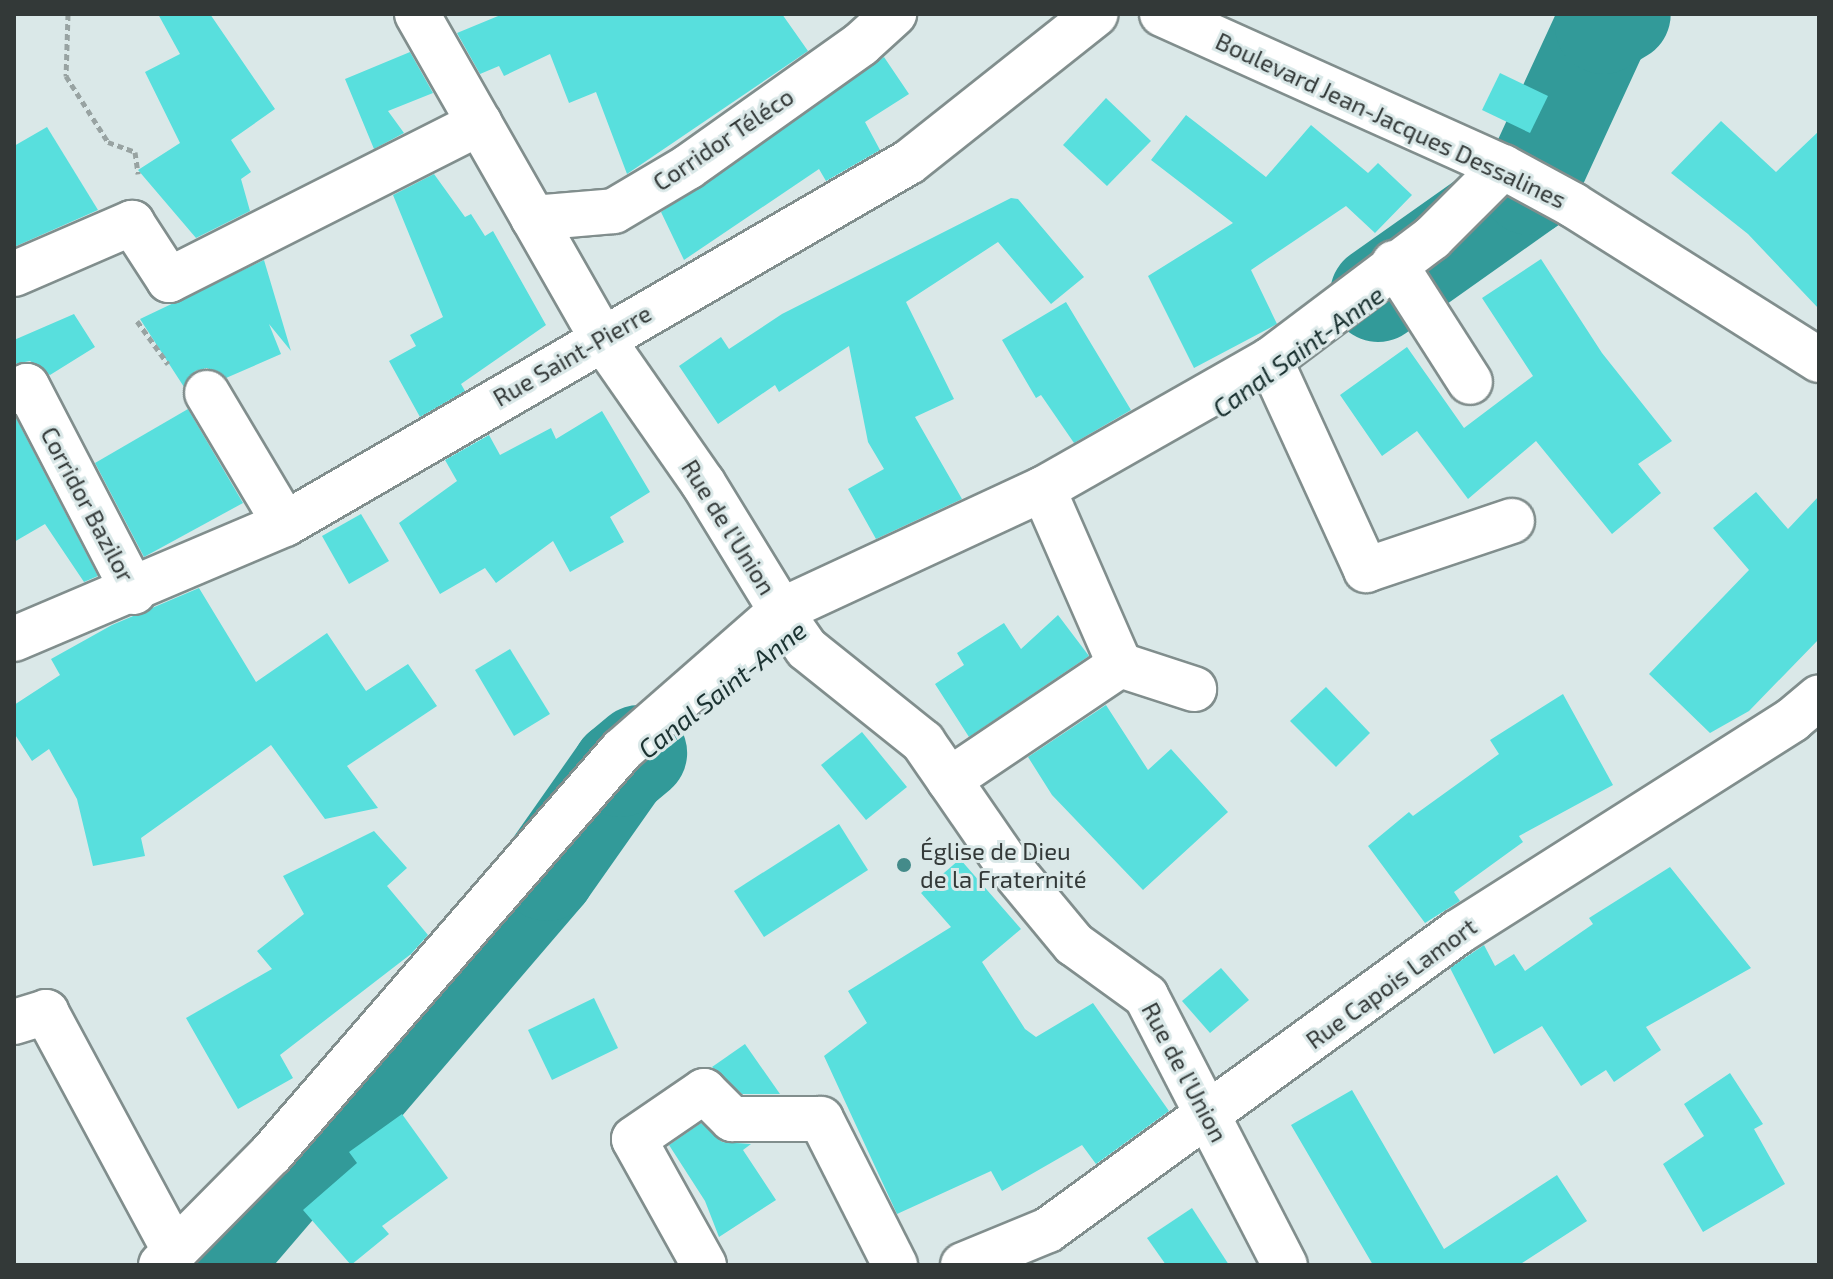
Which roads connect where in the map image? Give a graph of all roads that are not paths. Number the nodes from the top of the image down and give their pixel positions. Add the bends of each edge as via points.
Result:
1 (417, 14) edge
2 (894, 14) edge
3 (1096, 14) edge
4 (1162, 14) edge
5 (480, 123) junction
6 (1511, 172) junction
7 (533, 218) junction
8 (1394, 263) junction
9 (14, 274) edge
10 (601, 337) junction
11 (1270, 360) junction
12 (1819, 360) edge
13 (1470, 382) dead end
14 (14, 392) edge
15 (207, 393) dead end
16 (1043, 489) junction
17 (1512, 521) dead end
18 (285, 524) junction
19 (134, 592) junction
20 (793, 628) junction
21 (14, 639) edge
22 (1120, 665) junction
23 (1194, 689) dead end
24 (1819, 697) edge
25 (949, 780) junction
26 (14, 1022) edge
27 (1210, 1117) junction
28 (167, 1256) edge
29 (704, 1265) edge
30 (895, 1265) edge
31 (963, 1265) edge
32 (1285, 1265) edge

1 - 5 street, Rue de l'Union
2 - 7 street, Corridor Téléco via 861,44 688,167 614,211
3 - 10 street, Rue Saint-Pierre via 909,162
4 - 6 street, Boulevard Jean-Jacques Dessalines
5 - 7 street, Rue de l'Union
5 - 9 street via 169,280 132,223
6 - 8 street
6 - 12 street, Boulevard Jean-Jacques Dessalines via 1573,205
7 - 10 street, Rue de l'Union
8 - 11 street
8 - 13 street
10 - 18 street, Rue Saint-Pierre
10 - 20 street, Rue de l'Union via 703,483
11 - 16 street
11 - 17 street via 1366,570
14 - 19 street, Corridor Bazilor via 27,386
15 - 18 street
16 - 20 street
16 - 22 street
18 - 19 street, Rue Saint-Pierre
19 - 21 street, Rue Saint-Pierre
20 - 25 street, Rue de l'Union via 923,742
20 - 28 street via 622,750 271,1154
22 - 23 street
22 - 25 street
24 - 27 street, Rue Capois Lamort via 1792,720 1458,932
25 - 27 street, Rue de l'Union via 1005,861 1074,944 1146,996
26 - 28 street via 46,1012
27 - 31 street, Rue Capois Lamort via 1048,1230
27 - 32 street, Rue de l'Union
29 - 30 street via 634,1139 704,1091 732,1119 821,1119

